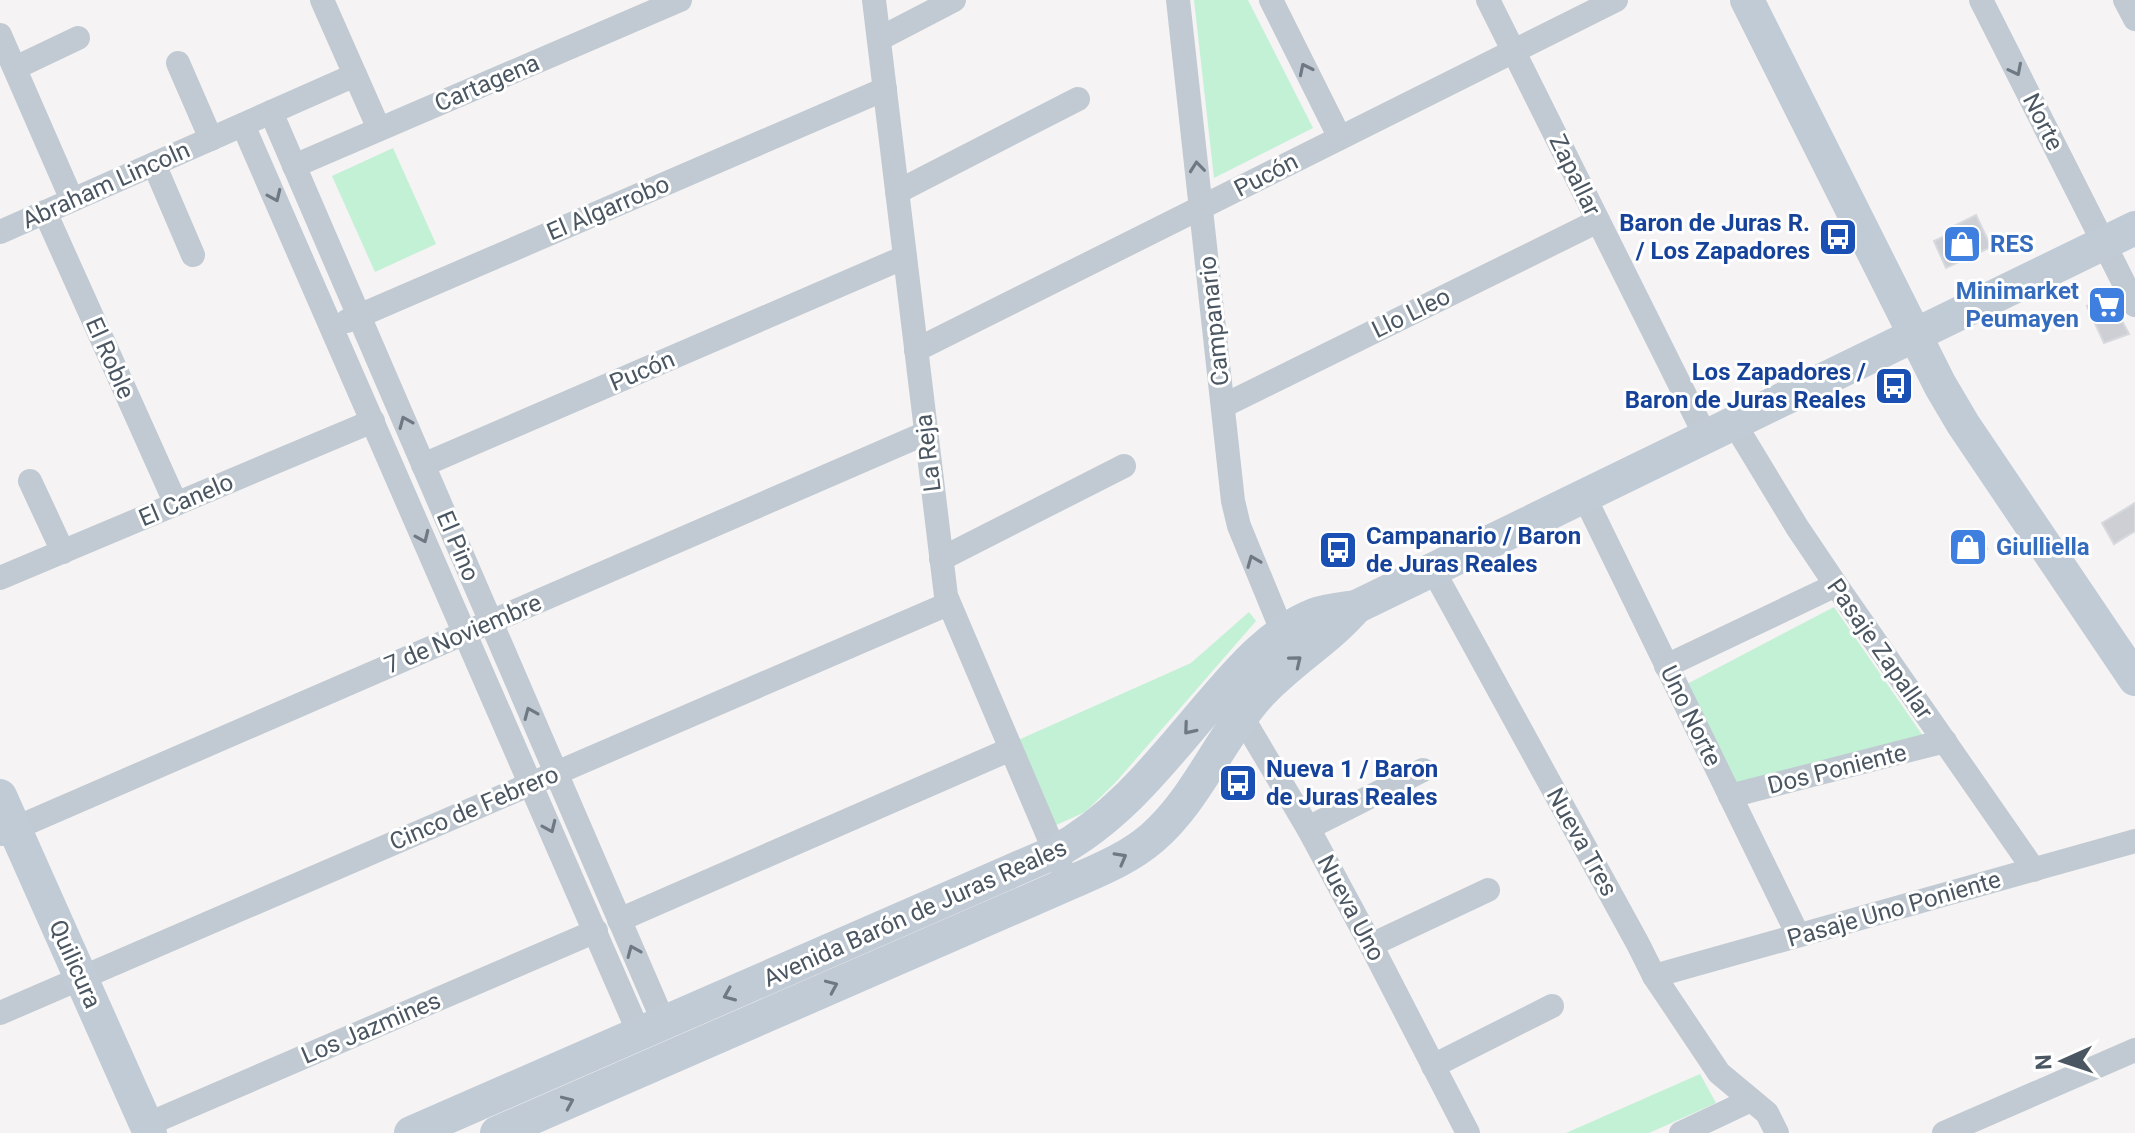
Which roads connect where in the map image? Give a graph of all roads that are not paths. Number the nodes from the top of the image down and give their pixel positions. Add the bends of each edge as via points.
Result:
1 (322, 0) edge
2 (874, 0) edge
3 (954, 0) edge
4 (1178, 0) edge
5 (1271, 0) edge
6 (1488, 0) edge
7 (1616, 0) edge
8 (1747, 0) edge
9 (1981, 0) edge
10 (2125, 0) edge
11 (676, 1) edge
12 (2135, 19) edge
13 (78, 38) dead end
14 (879, 39) junction
15 (1513, 51) junction
16 (6, 53) edge
17 (178, 63) dead end
18 (355, 75) junction
19 (885, 89) junction
20 (1078, 99) dead end
21 (271, 112) junction
22 (243, 125) junction
23 (379, 129) junction
24 (1340, 138) junction
25 (211, 139) junction
26 (154, 164) junction
27 (294, 166) junction
28 (897, 192) junction
29 (72, 200) junction
30 (1201, 207) junction
31 (45, 212) junction
32 (1598, 221) junction
33 (2135, 228) edge
34 (0, 232) edge
35 (2104, 243) junction
36 (193, 255) dead end
37 (905, 257) junction
38 (2135, 305) edge
39 (359, 316) junction
40 (332, 328) junction
41 (1915, 335) junction
42 (916, 350) junction
43 (1223, 406) junction
44 (373, 421) junction
45 (1720, 430) junction
46 (926, 433) junction
47 (423, 465) junction
48 (1124, 466) dead end
49 (30, 481) dead end
50 (1584, 496) junction
51 (176, 504) junction
52 (63, 552) junction
53 (941, 559) junction
54 (1433, 570) junction
55 (0, 578) edge
56 (1836, 585) junction
57 (948, 604) junction
58 (1356, 607) junction
59 (491, 622) junction
60 (465, 633) junction
61 (1283, 633) junction
62 (1666, 666) junction
63 (2135, 679) edge
64 (1225, 688) junction
65 (1242, 717) junction
66 (1945, 741) junction
67 (1011, 749) junction
68 (1423, 770) dead end
69 (556, 773) junction
70 (531, 784) junction
71 (0, 796) edge
72 (1730, 796) junction
73 (1308, 828) junction
74 (7, 831) edge
75 (2135, 841) edge
76 (1055, 852) junction
77 (2034, 870) junction
78 (1068, 884) junction
79 (1488, 890) dead end
80 (619, 920) junction
81 (596, 931) junction
82 (1798, 935) junction
83 (1371, 945) junction
84 (1654, 976) junction
85 (81, 978) junction
86 (1552, 1006) dead end
87 (0, 1013) edge
88 (652, 1028) junction
89 (2135, 1050) edge
90 (1433, 1066) junction
91 (1751, 1100) junction
92 (491, 1123) edge
93 (148, 1129) edge
94 (411, 1133) edge
95 (1468, 1133) edge
96 (1681, 1133) edge
97 (1777, 1133) edge
98 (1944, 1133) edge

1 - 18 street
2 - 14 street, La Reja
3 - 14 street
30 -> 4 street, Campanario
24 -> 5 street
6 - 15 street, Zapallar
7 - 15 street, Pucón
8 - 41 street
9 -> 35 street, Norte
10 - 12 street
11 - 23 street, Cartagena
13 - 16 street
14 - 19 street, La Reja
15 - 24 street, Pucón
15 - 32 street, Zapallar
16 - 29 street
17 - 25 street, Abraham Lincoln
18 - 21 street, Abraham Lincoln
18 - 23 street
19 - 28 street, La Reja
19 - 39 street, El Algarrobo
20 - 28 street
21 - 22 street, Abraham Lincoln
21 - 27 street, El Pino
22 - 25 street, Abraham Lincoln
22 -> 40 street, El Pino
23 - 27 street, Cartagena
24 - 30 street, Pucón
25 - 26 street, Abraham Lincoln
26 - 29 street, Abraham Lincoln
26 - 36 street
27 - 39 street, El Pino
28 - 37 street, La Reja
29 - 31 street, Abraham Lincoln
30 - 42 street, Pucón
30 - 43 street, Campanario
31 - 34 street, Abraham Lincoln
31 - 51 street, El Roble
32 - 43 street, Llo Lleo
32 - 45 street, Zapallar
33 - 35 street, Avenida Barón de Juras Reales
35 - 38 street, Norte
35 - 41 street, Avenida Barón de Juras Reales
37 - 42 street, La Reja
37 - 47 street, Pucón
39 - 40 street, El Algarrobo
47 -> 39 street, El Pino
40 - 44 street, El Pino
41 - 45 street, Avenida Barón de Juras Reales
41 - 63 street via 1963,424
42 - 46 street, La Reja
61 -> 43 street, Campanario via 1236,513
44 - 51 street, El Canelo
44 -> 60 street, El Pino
45 - 50 street, Avenida Barón de Juras Reales
45 - 56 street, Pasaje Zapallar
46 - 53 street, La Reja
46 - 59 street, 7 de Noviembre
47 - 59 street, El Pino
48 - 53 street
49 - 52 street
50 - 54 street, Avenida Barón de Juras Reales
50 - 62 street, Uno Norte
51 - 52 street, El Canelo
52 - 55 street, El Canelo
53 - 57 street, La Reja
54 - 58 street, Avenida Barón de Juras Reales
54 - 84 street, Nueva Tres
56 - 62 street
56 - 66 street, Pasaje Zapallar
57 - 67 street, La Reja
57 - 69 street, Cinco de Febrero
58 - 61 street, Avenida Barón de Juras Reales via 1314,615
65 -> 58 street, Avenida Barón de Juras Reales via 1276,678
59 - 60 street, 7 de Noviembre
69 -> 59 street, El Pino
60 - 70 street, El Pino
60 - 74 street, 7 de Noviembre
61 - 64 street, Avenida Barón de Juras Reales
62 - 72 street, Uno Norte
64 - 65 street, Nueva Uno
64 -> 76 street, Avenida Barón de Juras Reales via 1120,806
65 - 73 street, Nueva Uno
78 -> 65 street, Avenida Barón de Juras Reales via 1151,840 1184,804
66 - 72 street, Dos Poniente
66 - 77 street, Pasaje Zapallar
67 - 76 street, La Reja
67 - 80 street
68 - 73 street
69 - 70 street, Cinco de Febrero
69 - 80 street, El Pino
70 -> 81 street, El Pino
70 - 85 street, Cinco de Febrero
71 - 74 street, Quilicura
72 - 82 street, Uno Norte
73 - 83 street, Nueva Uno
74 - 85 street, Quilicura
75 - 77 street, Pasaje Uno Poniente
76 - 78 street, La Reja
76 -> 88 street, Avenida Barón de Juras Reales
77 - 82 street, Pasaje Uno Poniente
92 -> 78 street, Avenida Barón de Juras Reales
79 - 83 street
88 -> 80 street, El Pino
81 - 88 street, El Pino
81 - 93 street, Los Jazmines
82 - 84 street, Pasaje Uno Poniente
83 - 90 street, Nueva Uno
84 - 91 street, Nueva Tres via 1719,1073
85 - 87 street, Cinco de Febrero
85 - 93 street, Quilicura
86 - 90 street
88 - 92 street, Avenida Barón de Juras Reales
89 - 98 street
90 - 95 street, Nueva Uno
91 - 96 street
91 - 97 street, Nueva Tres via 1767,1113
92 - 94 street, Avenida Barón de Juras Reales

